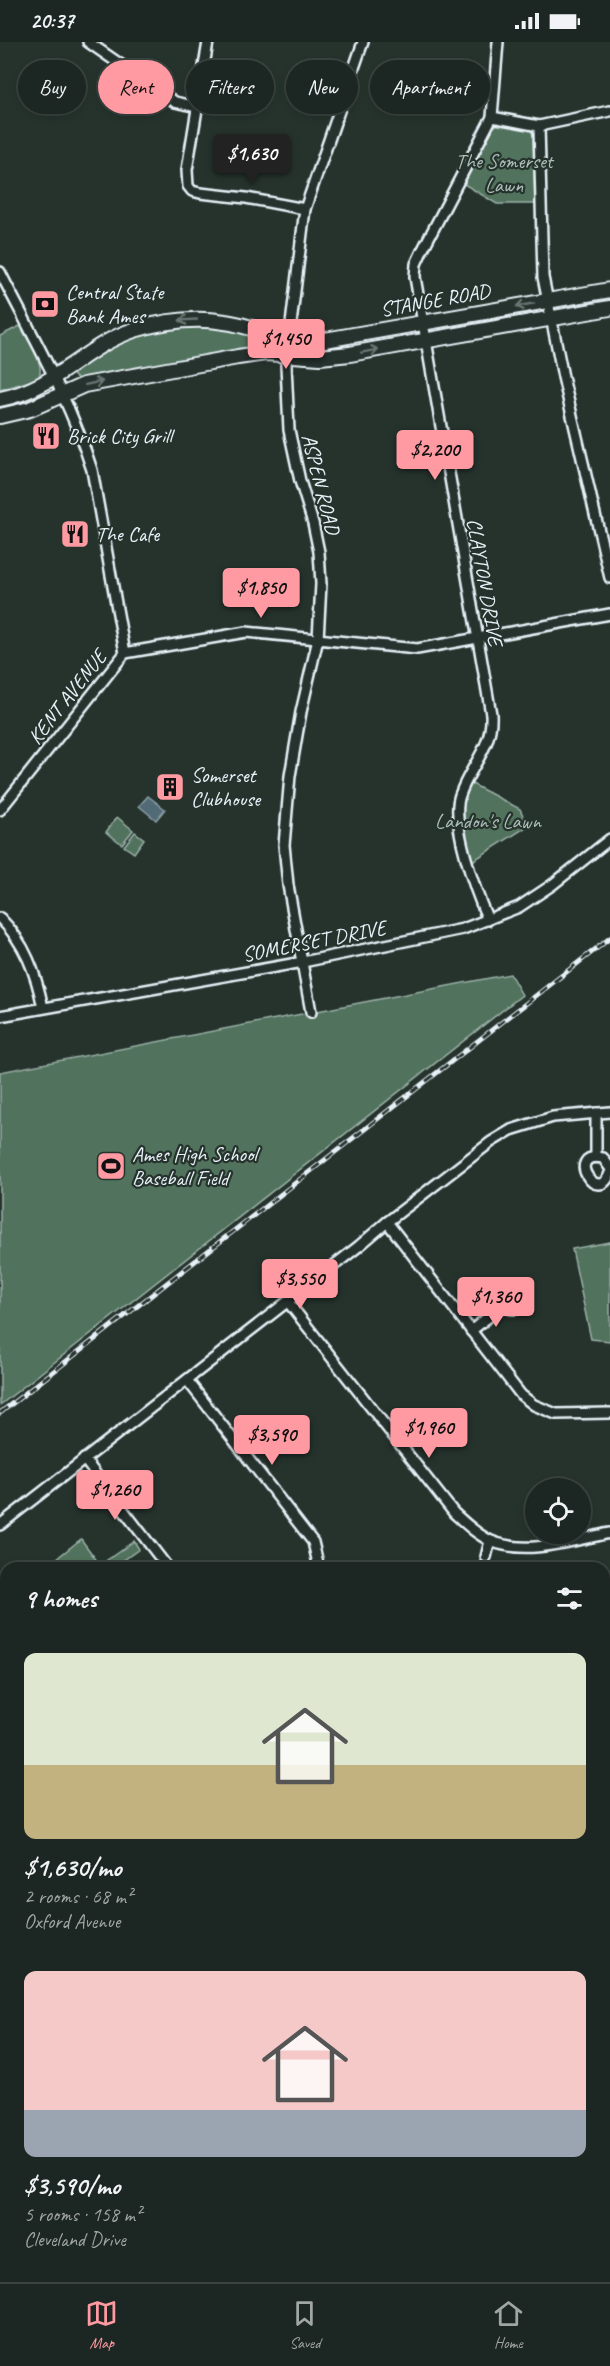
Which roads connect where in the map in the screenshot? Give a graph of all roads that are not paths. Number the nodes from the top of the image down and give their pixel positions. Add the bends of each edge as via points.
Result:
1 (88, 42) edge
2 (208, 42) edge
3 (363, 42) edge
4 (498, 42) edge
5 (205, 60) edge
6 (186, 104) edge
7 (610, 111) edge
8 (196, 114) edge
9 (492, 117) junction
10 (538, 126) junction
11 (305, 209) junction
12 (0, 272) edge
13 (610, 290) edge
14 (548, 301) junction
15 (610, 308) edge
16 (551, 318) junction
17 (422, 324) junction
18 (289, 338) junction
19 (424, 341) junction
20 (287, 354) junction
21 (54, 378) junction
22 (62, 394) junction
23 (0, 399) edge
24 (0, 416) edge
25 (610, 578) edge
26 (610, 614) edge
27 (318, 639) junction
28 (477, 639) junction
29 (125, 653) junction
30 (0, 810) edge
31 (610, 839) edge
32 (0, 918) edge
33 (488, 920) junction
34 (303, 962) junction
35 (43, 1008) junction
36 (311, 1012) dead end
37 (0, 1016) edge
38 (610, 1112) edge
39 (596, 1113) junction
40 (596, 1157) junction
41 (610, 1168) edge
42 (610, 1173) edge
43 (387, 1222) junction
44 (288, 1302) junction
45 (503, 1305) dead end
46 (471, 1331) junction
47 (187, 1380) junction
48 (610, 1413) edge
49 (84, 1459) junction
50 (0, 1525) edge
51 (610, 1533) edge
52 (490, 1541) junction
53 (486, 1557) dead end
54 (163, 1562) edge
55 (318, 1562) edge

1 - 6 street via 175,102
2 - 5 street
3 - 11 street, ASPEN ROAD
4 - 9 street, CLAYTON DRIVE
7 - 10 street
8 - 11 street via 186,178 192,191
9 - 10 street
9 - 17 street, CLAYTON DRIVE via 416,264
10 - 14 street via 542,263
11 - 18 street, ASPEN ROAD
12 - 21 street
13 - 14 main road, STANGE ROAD
14 - 16 street
14 -> 17 main road, STANGE ROAD
15 - 16 main road, STANGE ROAD
16 - 19 main road, STANGE ROAD
16 - 25 street
17 - 18 main road, STANGE ROAD via 325,340
17 - 19 street, CLAYTON DRIVE
18 - 20 street, ASPEN ROAD
18 -> 21 main road, STANGE ROAD via 225,321 167,322 112,340
20 -> 19 main road, STANGE ROAD via 330,357
19 - 28 street, CLAYTON DRIVE
22 -> 20 main road, STANGE ROAD via 92,383 238,357
20 - 27 street, ASPEN ROAD via 289,430 319,552
21 - 22 street
21 - 23 main road, STANGE ROAD via 27,392
22 - 24 main road, STANGE ROAD via 30,409
22 - 29 street via 92,470
26 - 28 street, KENT AVENUE
27 - 28 street, KENT AVENUE via 417,650
27 - 29 street, KENT AVENUE via 246,632
27 - 34 street, ASPEN ROAD via 290,776 284,845
28 - 33 street, CLAYTON DRIVE via 492,728 459,796 457,812 474,889
29 - 30 street, KENT AVENUE
31 - 33 street, SOMERSET DRIVE via 519,907
32 - 35 street via 24,949
33 - 34 street, SOMERSET DRIVE via 464,929
34 - 35 street, SOMERSET DRIVE
34 - 36 street, ASPEN ROAD
35 - 37 street, SOMERSET DRIVE
38 - 39 street
39 - 40 street
39 - 43 street via 553,1116 512,1130
40 - 41 street via 603,1158
40 - 42 street via 585,1166 588,1180 602,1183
43 - 44 street
43 - 46 street
44 - 47 street
44 - 52 street via 454,1513
45 - 46 street
46 - 48 street via 521,1395 534,1405 556,1414
47 - 49 street
47 - 55 street via 313,1542
49 - 50 street
49 - 54 street
51 - 52 street via 544,1546
52 - 53 street

